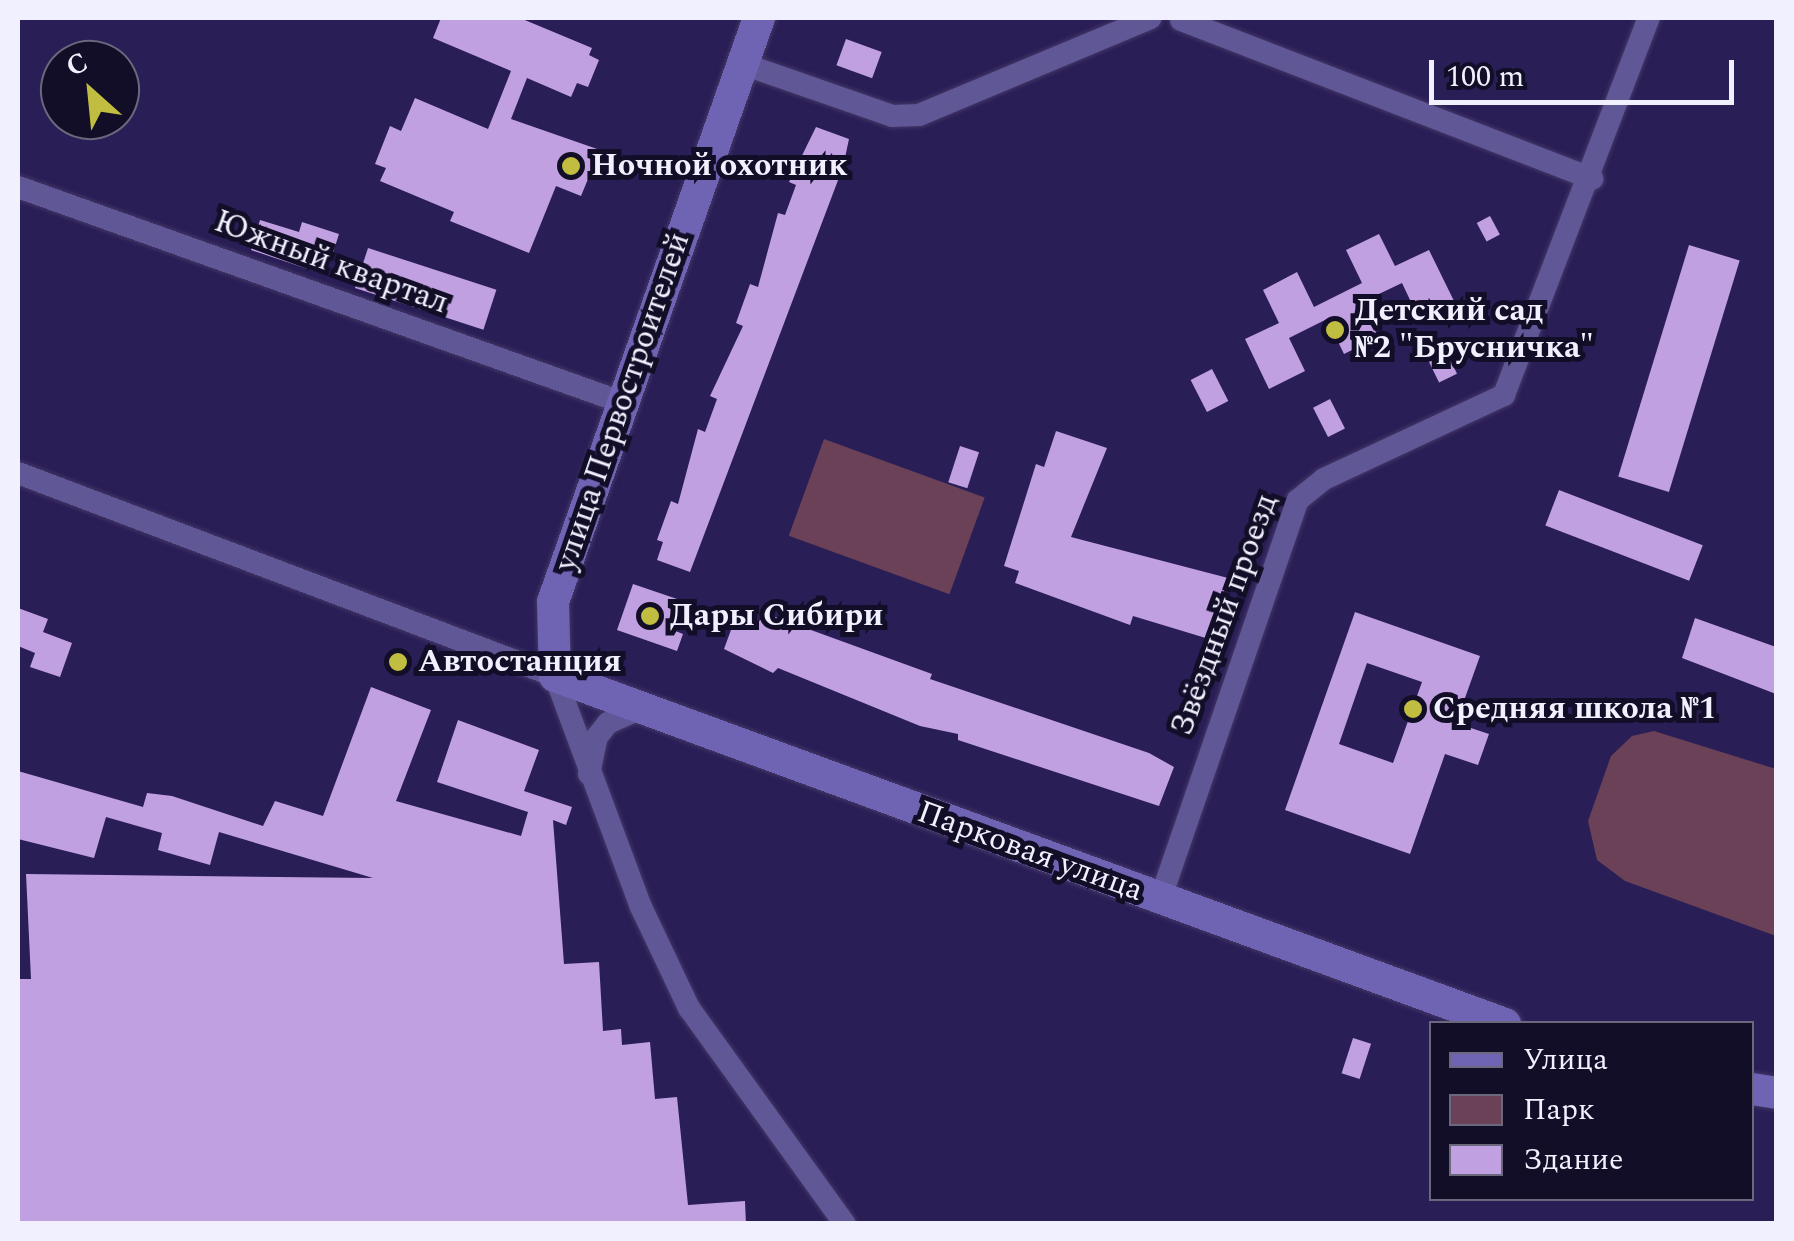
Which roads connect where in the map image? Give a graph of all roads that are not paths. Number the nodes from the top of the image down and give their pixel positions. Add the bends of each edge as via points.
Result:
1 (759, 18) edge
2 (1151, 18) edge
3 (1177, 18) edge
4 (1650, 18) edge
5 (743, 64) junction
6 (1592, 180) junction
7 (18, 187) edge
8 (621, 402) junction
9 (18, 473) edge
10 (555, 676) junction
11 (640, 708) junction
12 (589, 776) junction
13 (1160, 900) junction
14 (1498, 1021) edge
15 (845, 1224) edge

1 - 5 street, улица Первостроителей
2 - 5 street via 918,115 892,116
3 - 6 street
4 - 6 street, Звёздный проезд
5 - 8 street, улица Первостроителей
6 - 13 street, Звёздный проезд via 1504,394 1324,479 1298,500
7 - 8 street, Южный квартал
8 - 10 street, улица Первостроителей via 553,602
9 - 10 street
10 - 11 street, Парковая улица
10 - 12 street
11 - 12 street via 596,736
11 - 13 street, Парковая улица
12 - 15 street via 689,1008
13 - 14 street, Парковая улица

